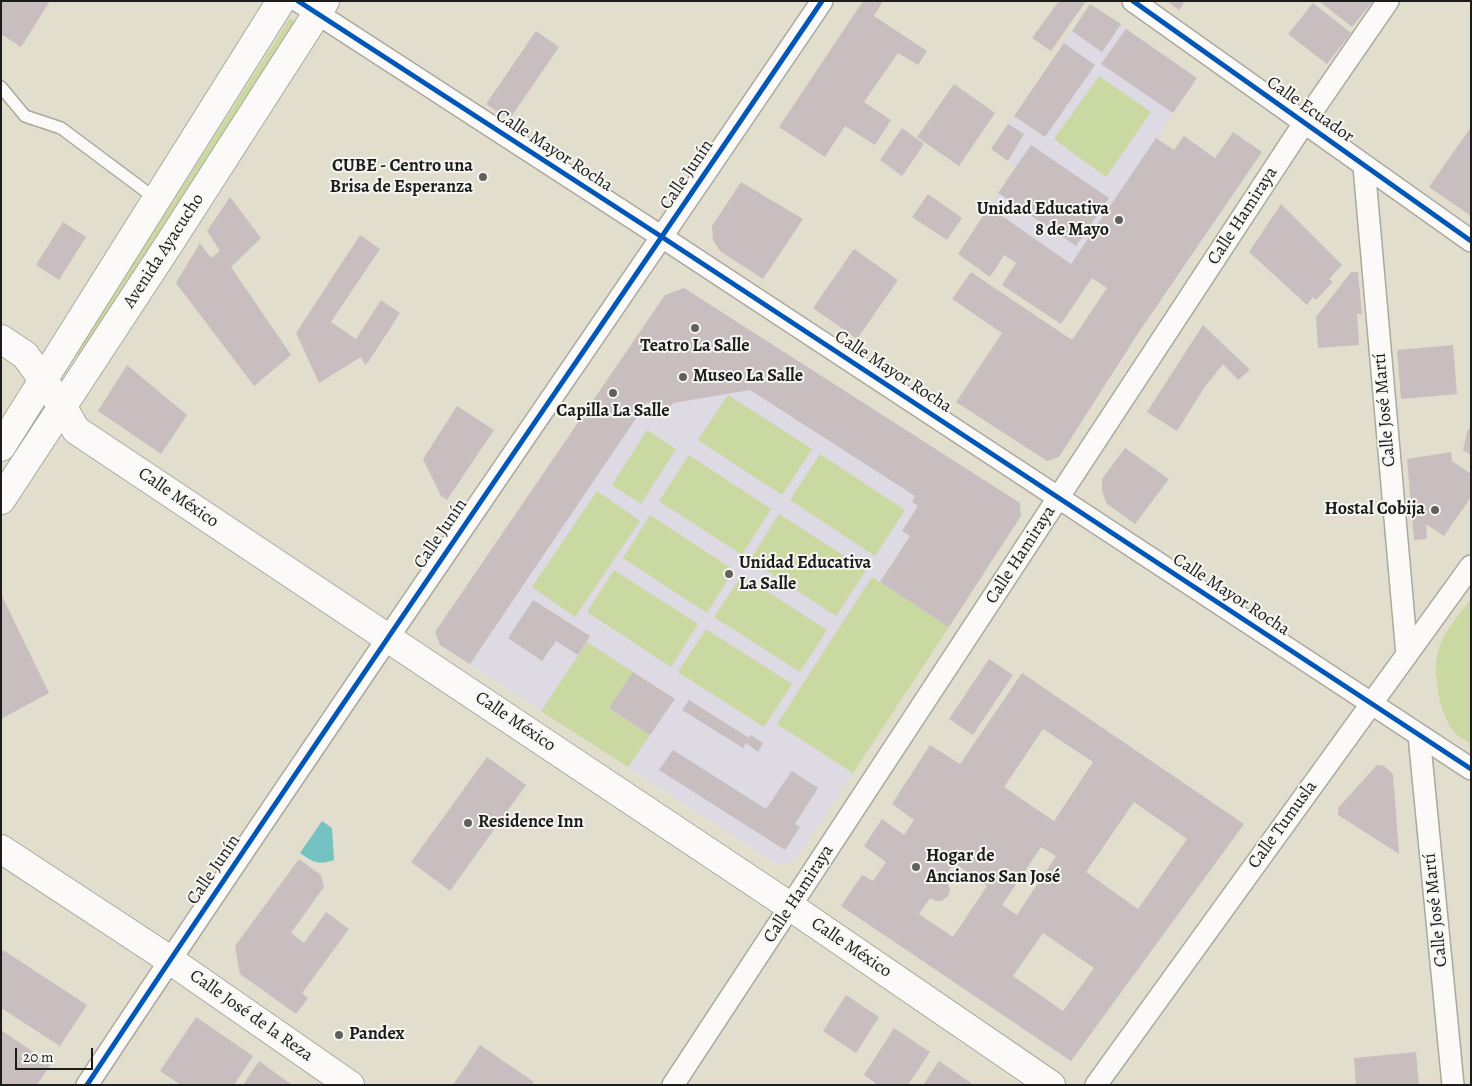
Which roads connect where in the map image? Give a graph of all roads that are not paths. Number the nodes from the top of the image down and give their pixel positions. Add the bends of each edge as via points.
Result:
1 (281, 1) edge
2 (822, 1) edge
3 (1133, 1) edge
4 (1388, 1) edge
5 (313, 6) edge
6 (1, 87) edge
7 (1304, 123) junction
8 (1364, 166) junction
9 (156, 199) junction
10 (662, 237) junction
11 (1471, 241) edge
12 (1, 339) edge
13 (43, 380) junction
14 (62, 406) junction
15 (1, 447) edge
16 (1058, 497) junction
17 (1, 500) edge
18 (1471, 566) edge
19 (388, 637) junction
20 (1407, 655) junction
21 (1372, 703) junction
22 (1419, 735) junction
23 (1471, 769) edge
24 (1, 849) edge
25 (791, 907) junction
26 (170, 960) junction
27 (87, 1085) edge
28 (350, 1085) edge
29 (673, 1085) edge
30 (1051, 1085) edge
31 (1096, 1085) edge
32 (1454, 1085) edge

1 - 9 main road, Avenida Ayacucho
2 - 10 street, Calle Junín
3 - 7 street, Calle Ecuador
4 - 7 street, Calle Hamiraya
5 - 10 street, Calle Mayor Rocha
5 - 14 main road, Avenida Ayacucho via 174,236
6 - 9 lane via 25,116 61,128
7 - 8 street, Calle Ecuador
7 - 16 street, Calle Hamiraya
8 - 11 street, Calle Ecuador
8 - 20 street, Calle José Martí
9 - 13 main road, Avenida Ayacucho
10 - 16 street, Calle Mayor Rocha
10 - 19 street, Calle Junín
12 - 13 main road, Calle México via 25,355
13 - 14 main road, Calle México
13 - 15 main road, Avenida Ayacucho
14 - 17 main road, Avenida Ayacucho
14 - 19 main road, Calle México via 76,430
16 - 21 street, Calle Mayor Rocha
16 - 25 street, Calle Hamiraya
18 - 20 street, Calle Tumusla
19 - 25 main road, Calle México
19 - 26 street, Calle Junín
20 - 21 street, Calle Tumusla
21 - 22 street, Calle Mayor Rocha
21 - 31 street, Calle Tumusla
22 - 23 street, Calle Mayor Rocha
22 - 32 street, Calle José Martí
24 - 26 main road, Calle José de la Reza
25 - 29 street, Calle Hamiraya
25 - 30 main road, Calle México
26 - 27 street, Calle Junín
26 - 28 main road, Calle José de la Reza

